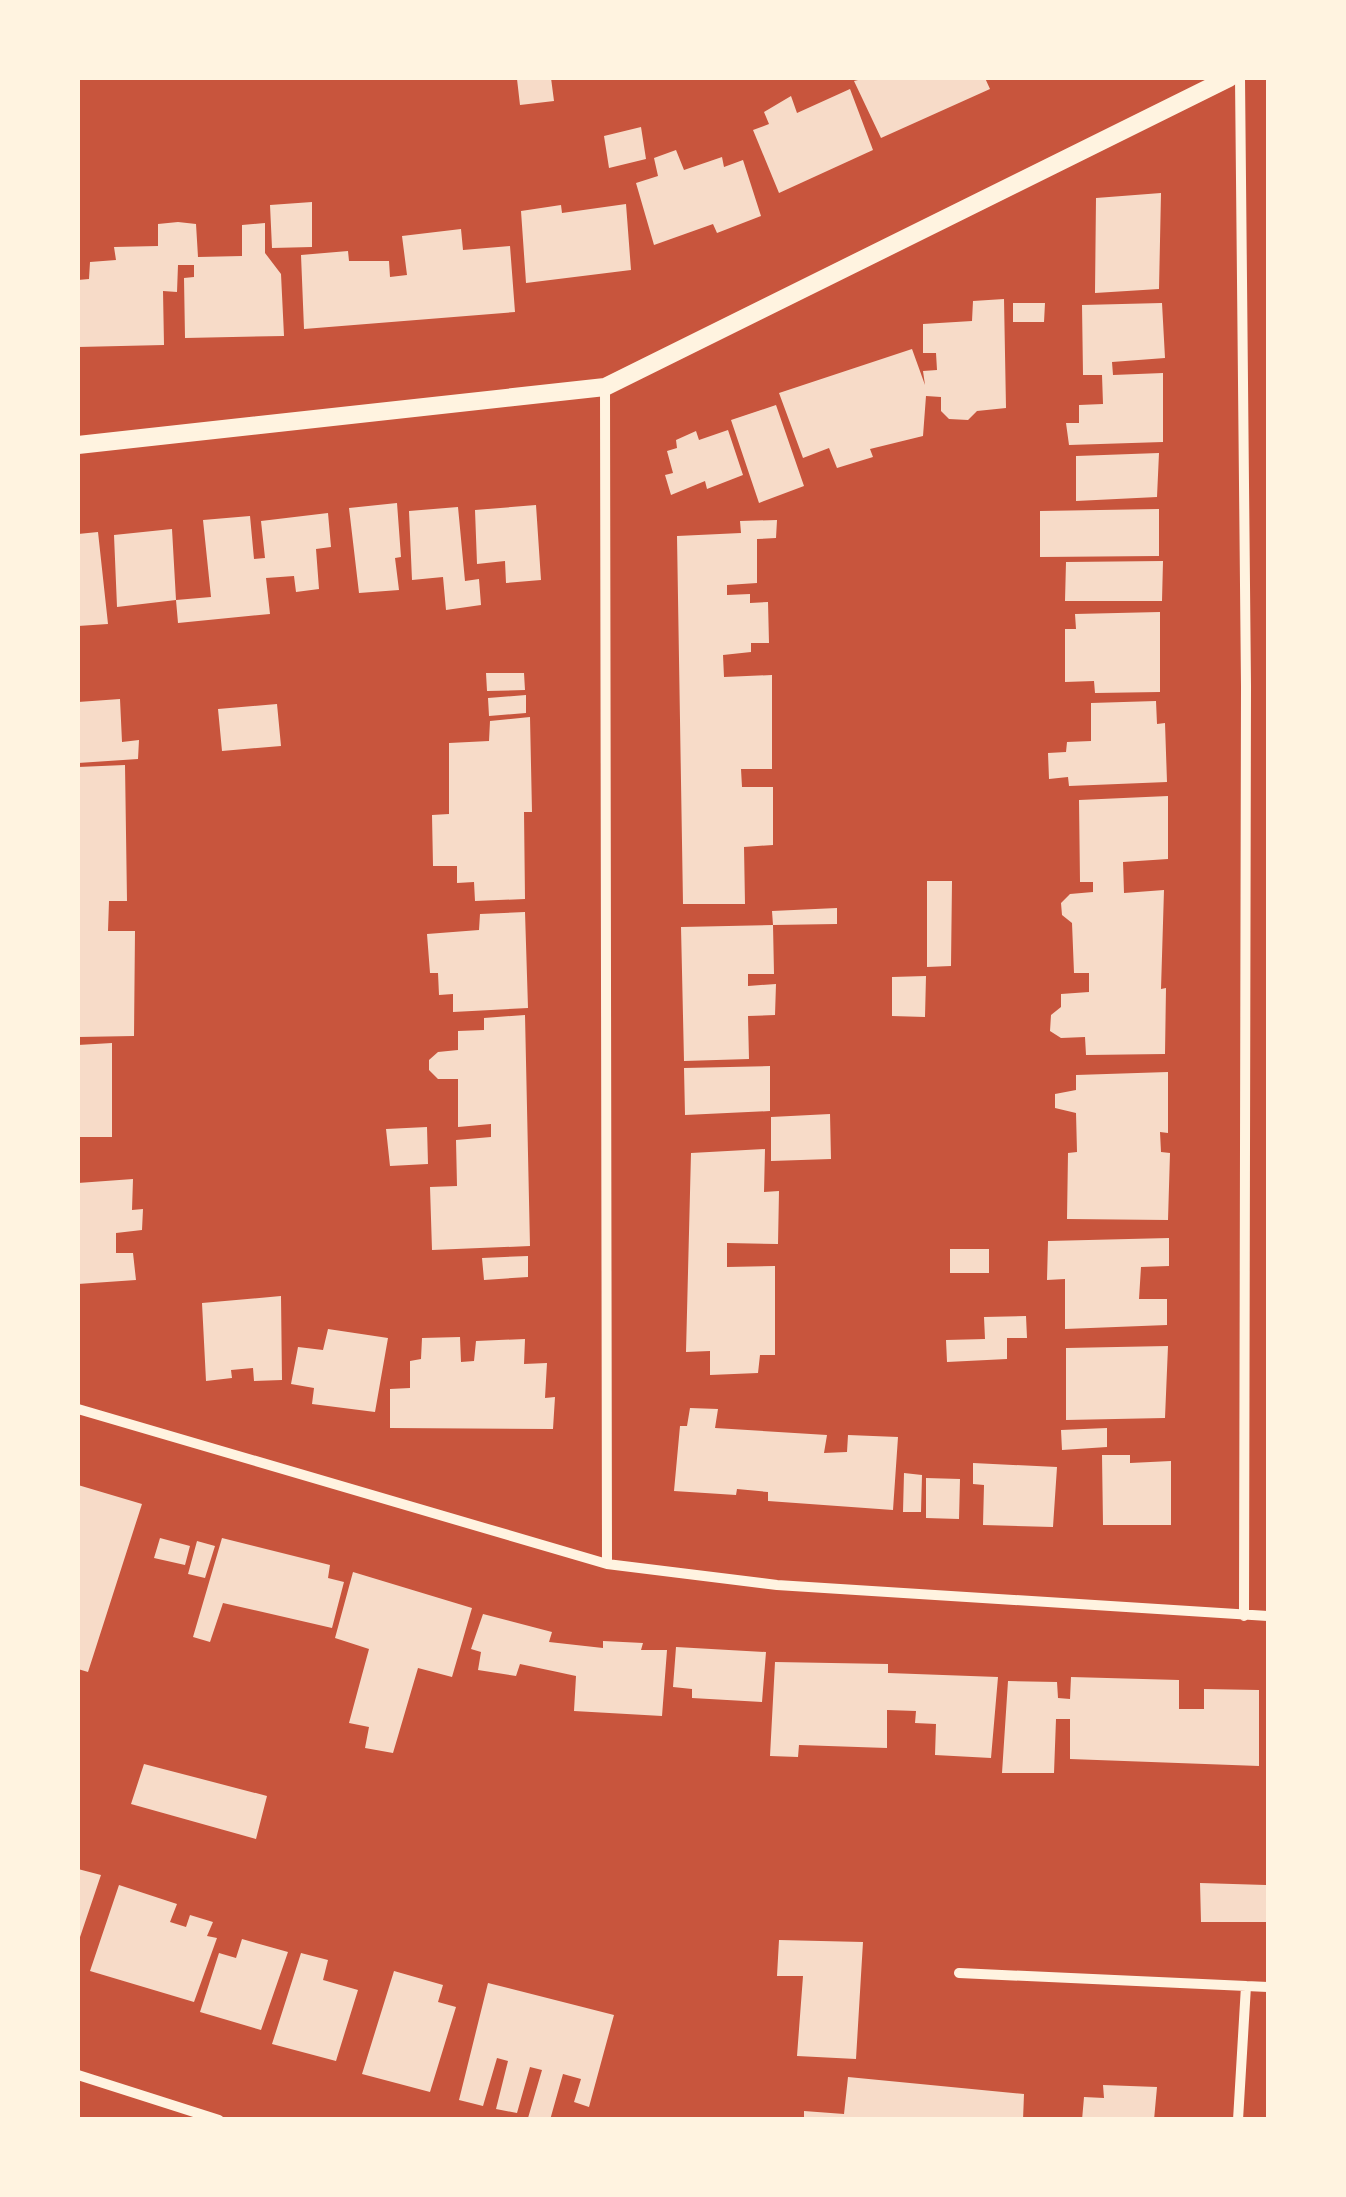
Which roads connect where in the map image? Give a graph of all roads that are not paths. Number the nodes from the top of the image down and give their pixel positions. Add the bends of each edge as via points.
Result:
1 (1229, 78) edge
2 (1240, 78) edge
3 (605, 388) junction
4 (78, 445) edge
5 (78, 1409) edge
6 (606, 1564) junction
7 (1244, 1616) junction
8 (1268, 1616) edge
9 (959, 1973) dead end
10 (1246, 1986) junction
11 (1268, 1987) edge
12 (78, 2076) edge
13 (219, 2120) edge
14 (1238, 2120) edge

1 - 3 street
2 - 7 street
3 - 4 street
3 - 6 street
5 - 6 street
6 - 7 street via 776,1585
7 - 8 street
9 - 10 street
10 - 11 street
10 - 14 street
12 - 13 street

